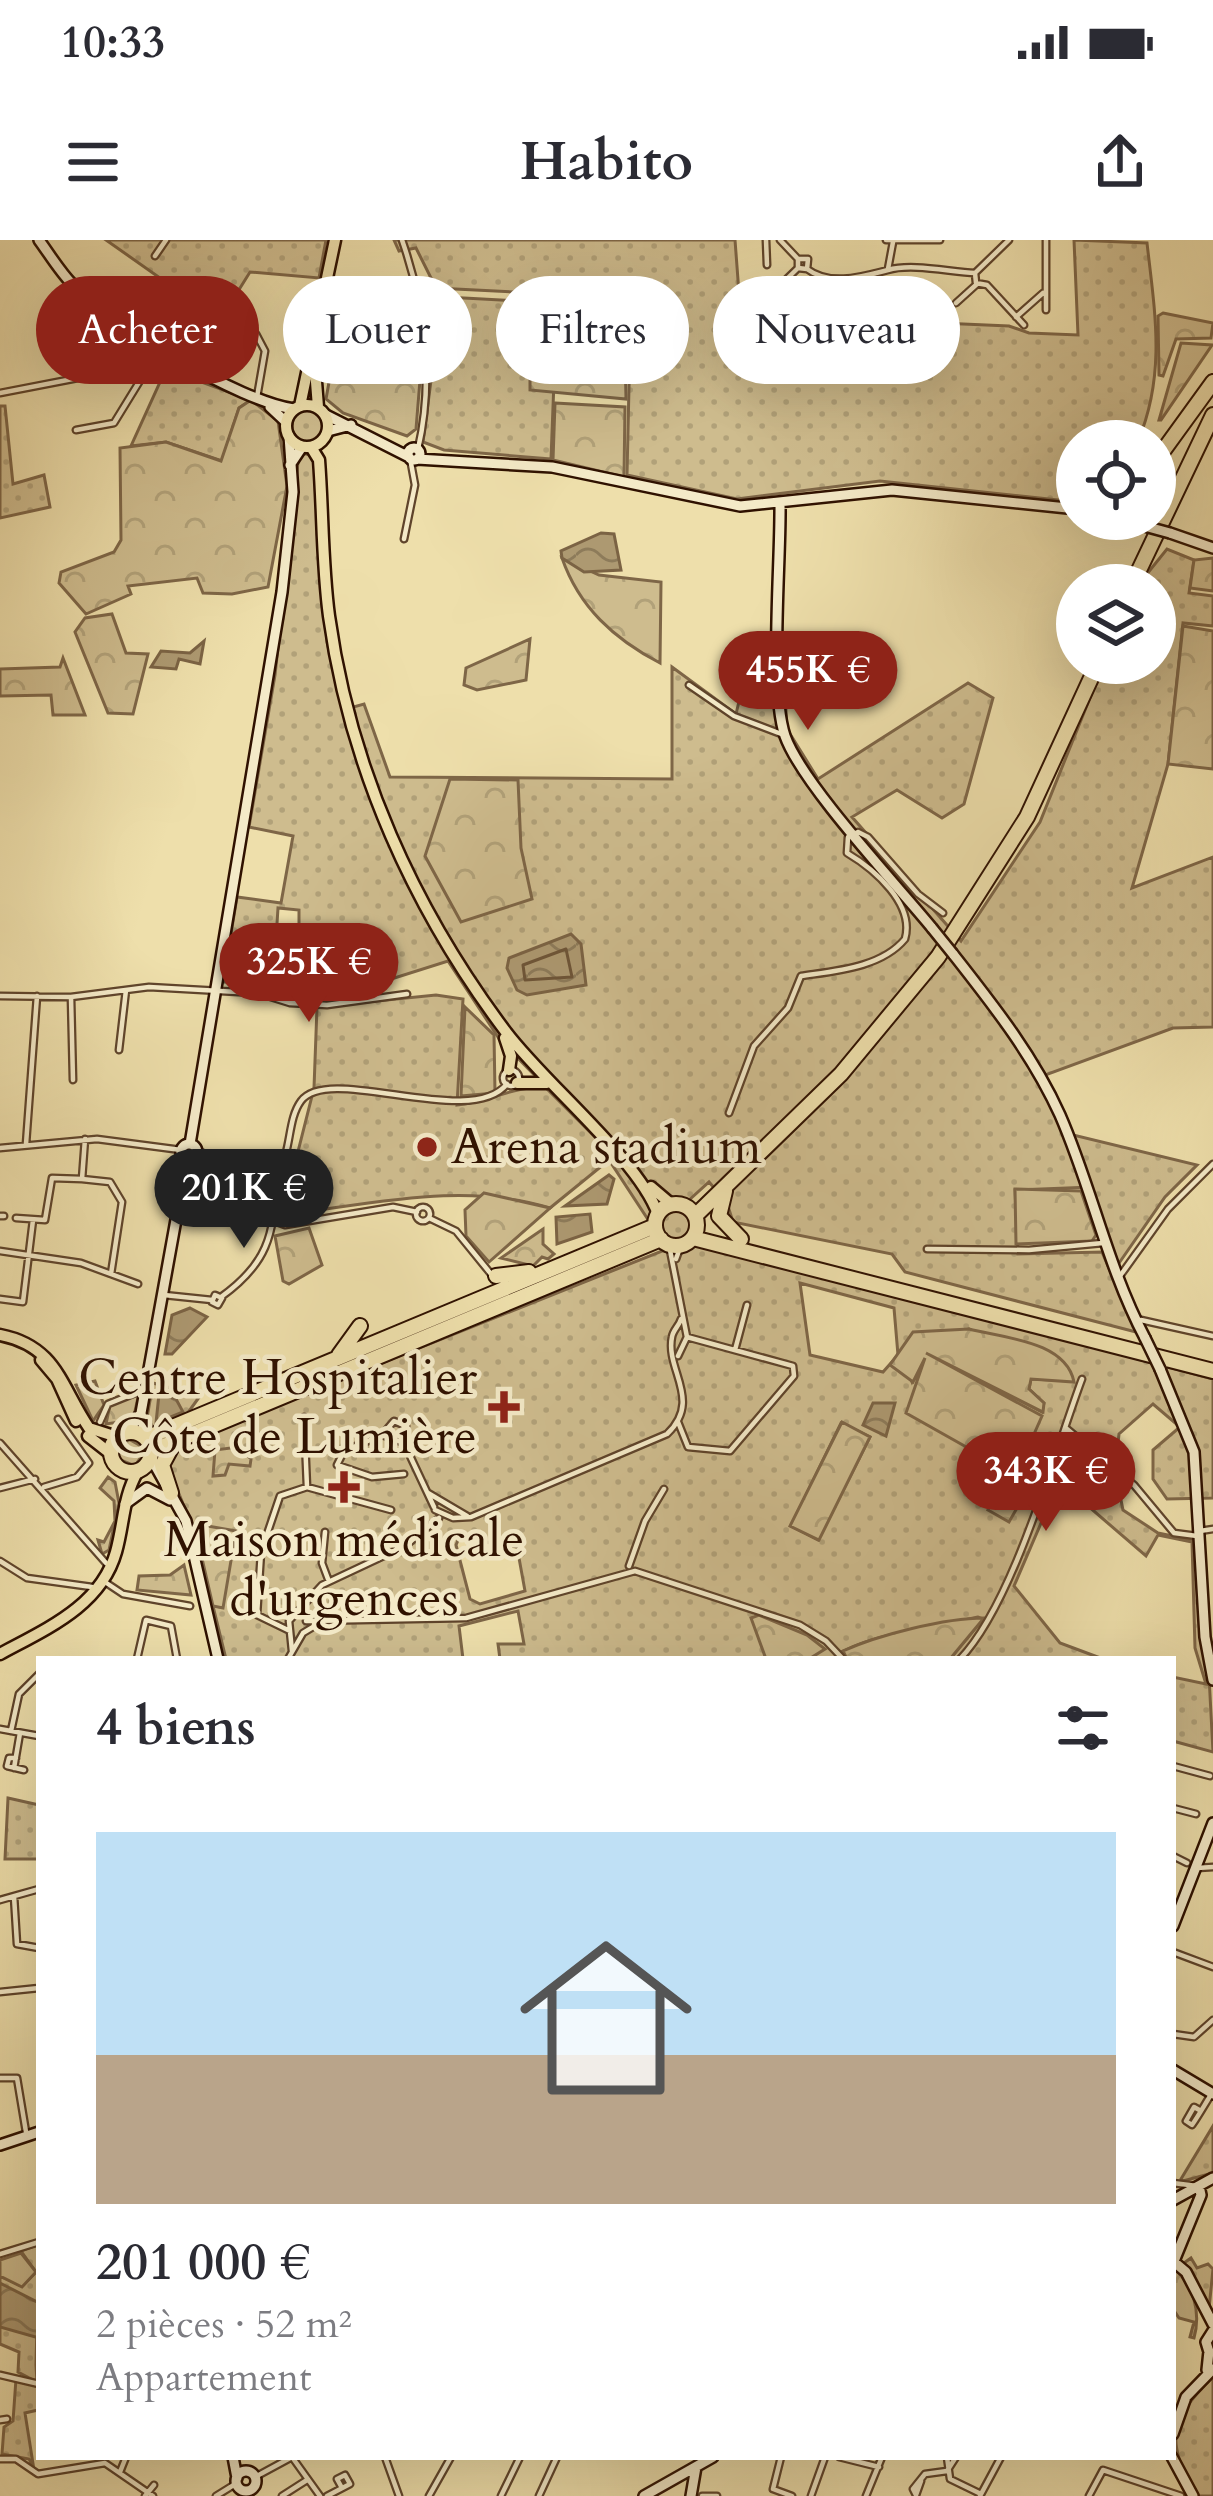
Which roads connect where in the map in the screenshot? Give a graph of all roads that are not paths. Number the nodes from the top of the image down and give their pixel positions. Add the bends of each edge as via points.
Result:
1 (39, 240) edge
2 (166, 240) edge
3 (335, 240) edge
4 (402, 240) edge
5 (766, 240) edge
6 (781, 240) edge
7 (940, 240) edge
8 (1009, 240) edge
9 (1046, 240) edge
10 (890, 241) edge
11 (155, 256) dead end
12 (798, 259) junction
13 (767, 265) dead end
14 (330, 266) junction
15 (798, 268) junction
16 (807, 268) junction
17 (887, 269) junction
18 (975, 273) junction
19 (69, 276) edge
20 (790, 276) edge
21 (817, 276) edge
22 (878, 276) edge
23 (977, 284) junction
24 (1046, 290) junction
25 (960, 299) edge
26 (1046, 310) dead end
27 (1016, 317) junction
28 (1024, 325) dead end
29 (259, 337) edge
30 (1213, 382) edge
31 (49, 384) edge
32 (137, 384) edge
33 (230, 384) edge
34 (0, 393) edge
35 (259, 398) junction
36 (1213, 399) edge
37 (297, 407) junction
38 (322, 411) junction
39 (1213, 415) edge
40 (286, 422) junction
41 (354, 425) junction
42 (76, 430) dead end
43 (1176, 433) edge
44 (327, 435) junction
45 (289, 436) junction
46 (306, 447) junction
47 (415, 454) junction
48 (290, 465) junction
49 (1176, 475) edge
50 (320, 480) junction
51 (780, 504) junction
52 (1056, 507) edge
53 (1176, 535) edge
54 (404, 539) dead end
55 (1209, 544) edge
56 (1138, 564) edge
57 (1084, 684) edge
58 (1085, 684) edge
59 (689, 686) dead end
60 (785, 735) junction
61 (855, 832) junction
62 (943, 913) dead end
63 (127, 988) junction
64 (213, 992) junction
65 (406, 994) dead end
66 (0, 996) edge
67 (37, 996) junction
68 (71, 997) junction
69 (485, 1004) junction
70 (119, 1050) dead end
71 (509, 1070) junction
72 (73, 1079) dead end
73 (547, 1082) junction
74 (512, 1083) junction
75 (729, 1113) dead end
76 (85, 1138) junction
77 (26, 1144) junction
78 (0, 1148) edge
79 (190, 1152) junction
80 (1213, 1164) edge
81 (746, 1165) junction
82 (278, 1171) junction
83 (270, 1175) junction
84 (82, 1179) junction
85 (276, 1182) junction
86 (16, 1218) dead end
87 (33, 1220) junction
88 (274, 1221) junction
89 (677, 1226) junction
90 (741, 1239) junction
91 (1103, 1243) junction
92 (614, 1245) junction
93 (927, 1249) dead end
94 (0, 1251) edge
95 (30, 1256) junction
96 (111, 1274) junction
97 (496, 1276) joint
98 (1115, 1278) junction
99 (138, 1284) dead end
100 (162, 1294) junction
101 (0, 1299) edge
102 (747, 1305) dead end
103 (424, 1310) dead end
104 (457, 1310) junction
105 (1135, 1320) junction
106 (360, 1326) dead end
107 (1213, 1336) edge
108 (0, 1339) edge
109 (682, 1339) junction
110 (735, 1350) junction
111 (1213, 1367) edge
112 (1082, 1379) dead end
113 (283, 1382) junction
114 (146, 1389) junction
115 (141, 1413) junction
116 (304, 1417) dead end
117 (58, 1419) dead end
118 (100, 1422) dead end
119 (678, 1422) junction
120 (1067, 1429) junction
121 (123, 1434) junction
122 (185, 1435) junction
123 (0, 1443) edge
124 (111, 1454) junction
125 (145, 1454) junction
126 (121, 1469) junction
127 (404, 1474) dead end
128 (35, 1479) junction
129 (44, 1487) junction
130 (307, 1487) junction
131 (0, 1488) edge
132 (664, 1489) dead end
133 (128, 1490) junction
134 (170, 1491) junction
135 (125, 1504) junction
136 (450, 1508) junction
137 (439, 1509) junction
138 (391, 1510) dead end
139 (478, 1514) junction
140 (186, 1521) junction
141 (1213, 1528) edge
142 (325, 1532) dead end
143 (1200, 1533) junction
144 (0, 1561) edge
145 (112, 1565) junction
146 (629, 1565) dead end
147 (329, 1581) junction
148 (100, 1585) junction
149 (308, 1598) junction
150 (190, 1606) dead end
151 (292, 1619) junction
152 (306, 1620) junction
153 (319, 1623) junction
154 (277, 1625) junction
155 (291, 1632) junction
156 (304, 1632) junction
157 (292, 1651) junction
158 (0, 1654) edge
159 (138, 1656) edge
160 (176, 1656) edge
161 (217, 1656) edge
162 (290, 1656) edge
163 (840, 1656) edge
164 (962, 1656) edge
165 (36, 1678) edge
166 (1213, 1680) edge
167 (0, 1729) edge
168 (11, 1731) junction
169 (20, 1733) junction
170 (36, 1736) edge
171 (1176, 1767) edge
172 (24, 1770) dead end
173 (1210, 1776) dead end
174 (1176, 1809) edge
175 (1196, 1814) dead end
176 (1213, 1823) edge
177 (1196, 1864) edge
178 (36, 1890) edge
179 (14, 1896) junction
180 (1177, 1897) edge
181 (0, 1900) edge
182 (36, 1947) edge
183 (1176, 1953) edge
184 (1213, 1967) edge
185 (36, 1988) edge
186 (0, 1992) edge
187 (1213, 2020) edge
188 (1176, 2034) edge
189 (1176, 2072) edge
190 (0, 2078) edge
191 (1212, 2094) edge
192 (1201, 2111) dead end
193 (36, 2133) edge
194 (27, 2136) junction
195 (0, 2145) edge
196 (1213, 2178) edge
197 (1176, 2183) edge
198 (1194, 2188) junction
199 (1176, 2198) edge
200 (36, 2243) edge
201 (0, 2254) edge
202 (1176, 2254) edge
203 (1176, 2264) edge
204 (1211, 2331) edge
205 (1211, 2353) edge
206 (1213, 2369) edge
207 (0, 2374) edge
208 (1201, 2380) junction
209 (36, 2383) edge
210 (1176, 2425) edge
211 (0, 2458) edge
212 (74, 2460) edge
213 (125, 2460) edge
214 (287, 2460) edge
215 (294, 2460) edge
216 (386, 2460) edge
217 (449, 2460) edge
218 (519, 2460) edge
219 (555, 2460) edge
220 (780, 2460) edge
221 (823, 2460) edge
222 (851, 2460) edge
223 (881, 2460) edge
224 (947, 2460) edge
225 (954, 2460) edge
226 (999, 2460) edge
227 (1174, 2460) edge
228 (703, 2461) edge
229 (75, 2466) junction
230 (879, 2467) junction
231 (946, 2471) junction
232 (120, 2472) junction
233 (307, 2480) junction
234 (921, 2481) dead end
235 (1142, 2483) junction
236 (154, 2486) dead end
237 (244, 2486) edge
238 (342, 2488) dead end
239 (149, 2495) edge
240 (696, 2495) edge
241 (980, 2495) edge
242 (216, 2496) edge
243 (282, 2496) edge
244 (324, 2496) edge
245 (400, 2496) edge
246 (429, 2496) edge
247 (502, 2496) edge
248 (538, 2496) edge
249 (644, 2496) edge
250 (717, 2496) edge
251 (792, 2496) edge
252 (812, 2496) edge
253 (866, 2496) edge
254 (1089, 2496) edge
255 (1138, 2496) edge
256 (1180, 2496) edge
257 (1193, 2496) edge

1 - 19 street
2 - 11 street
3 - 14 main road
4 - 47 street via 421,294 425,371
5 - 13 street
6 - 12 street
7 - 10 street
8 - 18 street
9 - 24 street
10 - 17 street
12 - 15 street
12 - 16 street via 808,259
14 - 37 main road
14 - 38 main road via 314,383
15 - 16 street
15 - 20 street
16 - 21 street
17 - 18 street
17 - 22 street
18 - 23 street
23 - 25 street
23 - 27 street
24 - 26 street
24 - 27 street
27 - 28 street
29 - 35 street
30 - 43 highway
31 - 34 street
32 - 42 street via 114,423
33 - 35 street
35 - 37 street
35 - 40 street
36 - 49 highway
37 - 38 main road
37 - 40 main road
38 - 41 street
38 - 44 main road
39 - 56 highway
40 - 45 main road
41 - 44 street
41 - 47 street
44 - 46 main road
44 - 50 main road
45 - 46 main road
45 - 48 street
46 - 48 street
46 - 50 main road via 319,460
47 - 51 street via 572,470 723,504
47 - 54 street
48 - 64 street via 282,592
50 - 69 main road via 331,627 362,763 393,843
51 - 52 street via 892,490
51 - 60 street
53 - 55 street, bridge
57 - 89 highway via 1020,814 926,961
58 - 81 highway via 1027,818 949,942 870,1042
59 - 60 street via 734,716
60 - 61 street
61 - 62 street
61 - 75 street via 844,850 871,868 904,911 905,939 881,958 801,976 788,1008 754,1046
61 - 91 street, bridge via 1007,1022 1058,1110
63 - 64 street
63 - 68 street
63 - 70 street
64 - 65 street via 327,1005
64 - 79 street
66 - 67 street
67 - 68 street
67 - 77 street
68 - 72 street
69 - 71 main road via 509,1046
69 - 73 main road
71 - 74 street
71 - 74 street via 518,1073
73 - 74 main road
73 - 89 main road
74 - 82 street via 492,1098 458,1102 312,1094 299,1106
76 - 77 street
76 - 79 street
76 - 84 street
77 - 78 street
79 - 83 street
79 - 100 street
80 - 98 street
81 - 89 highway
81 - 90 highway via 718,1206 722,1224
82 - 83 street
82 - 85 street
83 - 85 street
84 - 87 street via 52,1178 47,1218
84 - 96 street via 110,1183 122,1202
85 - 88 street
86 - 87 street
87 - 95 street
88 - 97 street via 416,1212 456,1232
88 - 100 street via 258,1268 220,1304
89 - 90 highway
89 - 92 highway
89 - 109 street
89 - 111 highway
89 - 122 highway
90 - 111 highway
91 - 93 street
91 - 98 street
92 - 97 highway
92 - 104 highway
94 - 95 street
95 - 96 street
95 - 101 street via 23,1302
96 - 99 street
98 - 105 street
100 - 114 street
102 - 110 street
103 - 104 highway
104 - 113 highway
105 - 107 street
105 - 143 street, bridge via 1192,1442
106 - 113 highway via 346,1350
108 - 121 main road via 44,1354 89,1428
108 - 124 main road via 47,1366 79,1426
109 - 110 street
109 - 119 street
110 - 119 street via 793,1366 787,1389 730,1450 688,1447
112 - 120 street
113 - 125 highway
114 - 115 street
114 - 118 street via 108,1404
115 - 121 street
115 - 125 street
116 - 130 street
117 - 129 street via 88,1463 77,1477
119 - 139 street via 667,1434
120 - 143 street via 1134,1484 1174,1533
120 - 164 street via 988,1619
121 - 124 highway
121 - 125 highway
122 - 125 highway
122 - 134 highway via 164,1454
123 - 128 street
124 - 126 highway
125 - 126 highway
125 - 133 main road
125 - 134 street
126 - 133 main road
127 - 137 street via 340,1469 344,1450 396,1433
128 - 129 street
128 - 131 street
129 - 145 street
130 - 138 street
130 - 154 street via 280,1496 260,1552 257,1618
132 - 146 street
133 - 135 main road
134 - 140 street
135 - 140 street via 157,1489
135 - 145 main road
136 - 137 street
136 - 137 street
136 - 139 street
137 - 139 street via 460,1519
137 - 147 street via 405,1546
140 - 161 street
141 - 143 street
142 - 147 street
143 - 166 street
144 - 148 street via 27,1578
145 - 148 main road
147 - 149 street
148 - 150 street
148 - 158 main road via 61,1620
149 - 151 street
149 - 152 street
151 - 152 street
151 - 154 street
151 - 155 street
152 - 153 street
152 - 156 street
153 - 156 street
153 - 163 street via 466,1618 635,1571 800,1625
154 - 155 street
155 - 156 street
155 - 157 street
156 - 157 street
157 - 162 street
159 - 160 street via 144,1620 171,1625
165 - 168 street via 19,1694
167 - 168 street
168 - 169 street
169 - 170 street
169 - 172 street via 16,1758 6,1762
171 - 173 street
174 - 175 street
176 - 177 street
177 - 180 street
178 - 179 street
179 - 181 street
179 - 182 street via 17,1944
183 - 184 street
185 - 186 street
187 - 188 street via 1194,2037
189 - 191 street
190 - 194 street via 18,2080
191 - 192 street
193 - 194 street
194 - 195 street
196 - 198 street
197 - 198 street
198 - 199 street
198 - 202 street via 1201,2194
200 - 201 street
203 - 204 street
204 - 205 street
205 - 208 street
206 - 208 street
207 - 209 street
208 - 210 street
211 - 229 street via 38,2474
212 - 229 street
213 - 232 street
214 - 237 street
215 - 233 street
216 - 245 street
217 - 246 street
218 - 247 street
219 - 248 street
220 - 251 street via 773,2489
221 - 252 street
222 - 230 street
223 - 230 street
224 - 231 street
225 - 231 street
226 - 241 street
227 - 257 street
228 - 240 street
228 - 249 street
229 - 232 street via 101,2462
230 - 253 street
231 - 234 street
231 - 241 street
232 - 239 street
233 - 243 street
233 - 244 street
235 - 254 street via 1098,2471
235 - 255 street
235 - 256 street
236 - 239 street
237 - 242 street
238 - 244 street
240 - 250 street

